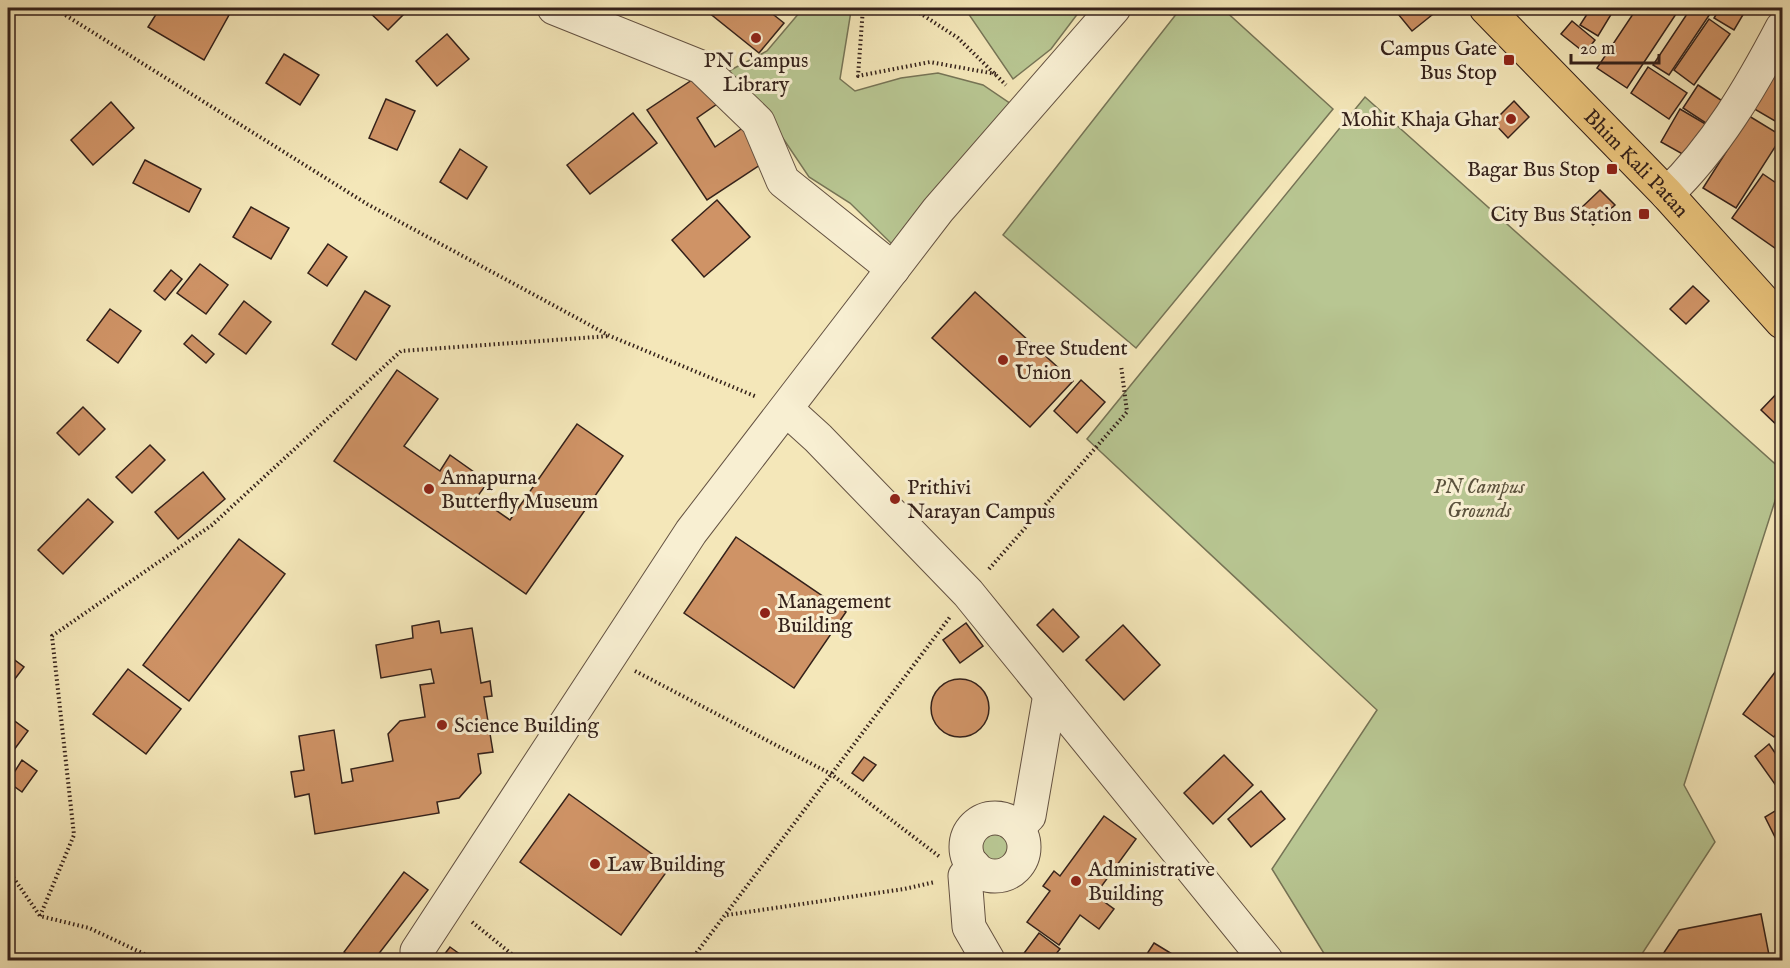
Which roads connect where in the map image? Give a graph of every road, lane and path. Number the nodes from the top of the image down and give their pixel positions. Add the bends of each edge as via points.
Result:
1 (54, 8) edge
2 (554, 8) edge
3 (862, 8) edge
4 (912, 8) edge
5 (1114, 8) edge
6 (1486, 8) edge
7 (1782, 28) edge
8 (1672, 189) junction
9 (893, 269) junction
10 (1782, 302) edge
11 (1782, 322) edge
12 (610, 336) junction
13 (1121, 365) dead end
14 (786, 409) junction
15 (968, 593) junction
16 (609, 657) junction
17 (1050, 694) junction
18 (831, 774) junction
19 (8, 870) edge
20 (970, 871) junction
21 (449, 902) junction
22 (727, 915) junction
23 (40, 916) junction
24 (417, 951) dead end
25 (157, 960) edge
26 (519, 960) edge
27 (691, 960) edge
28 (988, 960) edge
29 (1266, 960) edge

1 - 12 path via 367,204
2 - 9 street via 700,67 758,122 783,181
3 - 4 path via 858,76 930,62 996,74 958,38
5 - 9 street via 938,210
6 - 8 main road, Bhim Kali Patan
7 - 8 street via 1710,146
8 - 10 street
8 - 11 main road, Bhim Kali Patan
9 - 14 street
12 - 14 path
12 - 23 path via 401,351 212,525 52,636 74,835
13 - 15 path via 1127,412
14 - 15 street
14 - 16 street via 691,532
15 - 17 street
15 - 18 path
16 - 18 path
16 - 21 street
17 - 20 street via 1029,816 1017,828 998,818 978,824 967,840
17 - 29 street
18 - 20 path
18 - 22 path
19 - 23 path
20 - 22 path via 904,889
20 - 28 street via 969,927
21 - 24 street
21 - 26 path
22 - 27 path
23 - 25 path via 89,928

